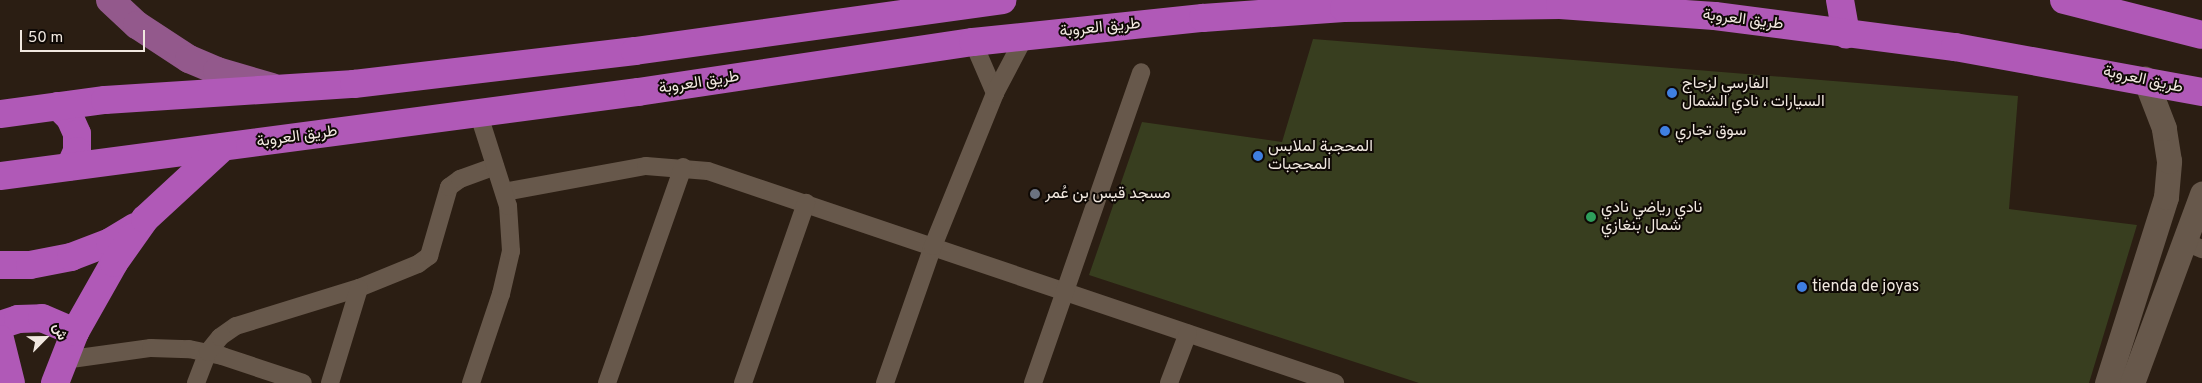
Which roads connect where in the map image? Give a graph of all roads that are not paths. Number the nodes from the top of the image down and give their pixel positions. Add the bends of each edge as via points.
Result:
1 (1002, 0) edge
2 (1840, 0) edge
3 (2064, 0) edge
4 (109, 2) edge
5 (1846, 34) junction
6 (2202, 35) edge
7 (1025, 36) junction
8 (973, 42) junction
9 (1141, 72) dead end
10 (2145, 79) junction
11 (276, 88) junction
12 (2202, 92) edge
13 (995, 93) junction
14 (58, 106) junction
15 (478, 112) junction
16 (0, 114) edge
17 (223, 147) junction
18 (495, 166) junction
19 (70, 167) junction
20 (683, 167) junction
21 (0, 176) edge
22 (504, 192) junction
23 (2202, 194) edge
24 (806, 203) junction
25 (145, 219) junction
26 (2192, 245) edge
27 (933, 246) junction
28 (0, 265) edge
29 (359, 288) junction
30 (1065, 291) junction
31 (0, 325) edge
32 (75, 332) junction
33 (1188, 333) junction
34 (0, 339) edge
35 (208, 352) junction
36 (60, 372) edge
37 (1309, 379) edge
38 (11, 383) edge
39 (196, 383) edge
40 (303, 383) edge
41 (330, 383) edge
42 (471, 383) edge
43 (607, 383) edge
44 (743, 383) edge
45 (886, 383) edge
46 (1033, 383) edge
47 (1169, 383) edge
48 (1335, 383) edge
49 (2108, 383) edge
50 (2132, 383) edge

1 - 11 highway via 635,50 354,84
2 - 5 highway via 1840,15
3 - 6 highway
4 - 11 main road via 162,43 189,59 232,76
5 - 7 highway, طريق العروبة via 1638,8 1488,4 1273,12
5 - 10 highway, طريق العروبة via 1955,47
7 - 8 highway, طريق العروبة
7 - 13 street
8 - 13 street
8 - 15 highway, طريق العروبة
9 - 30 street
10 - 12 highway, طريق العروبة
10 - 49 street via 2164,128 2169,161 2166,197
11 - 14 highway
13 - 27 street
14 - 16 highway
14 - 19 highway via 70,118 77,134 77,151
15 - 17 highway, طريق العروبة
15 - 18 street
17 - 19 highway, طريق العروبة
17 - 25 highway
18 - 22 street
18 - 29 street via 448,187 429,256 418,264
19 - 21 highway, طريق العروبة
20 - 22 street via 627,168
20 - 24 street via 721,174
20 - 43 street
22 - 42 street via 510,228 509,266
23 - 26 street
24 - 27 street
24 - 44 street
25 - 28 highway via 110,242 71,258 30,265
25 - 32 highway via 100,285
26 - 50 street
27 - 30 street
27 - 45 street
29 - 35 street via 246,321 220,337
29 - 41 street
30 - 33 street
30 - 46 street
31 - 32 highway via 18,319 42,318
32 - 36 highway
33 - 37 street
33 - 47 street
34 - 38 highway
35 - 36 street via 151,348
35 - 39 street
35 - 40 street
37 - 48 street

